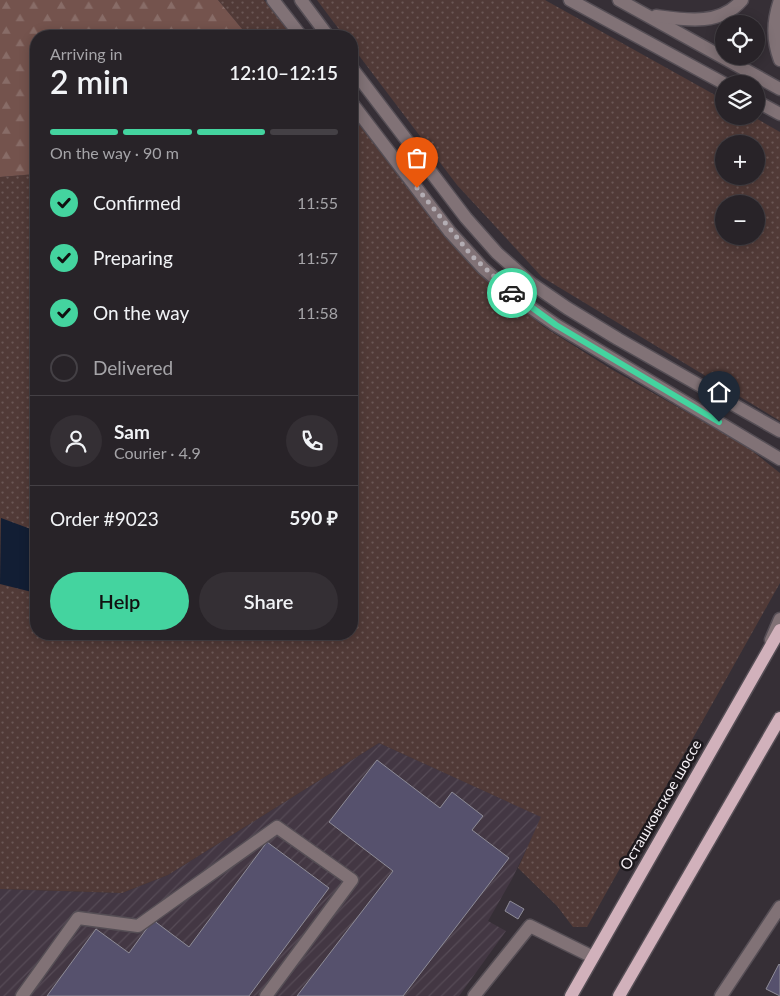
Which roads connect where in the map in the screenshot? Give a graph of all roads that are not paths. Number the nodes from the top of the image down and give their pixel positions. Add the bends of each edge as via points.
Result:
1 (273, 0) edge
2 (301, 0) edge
3 (570, 0) edge
4 (619, 0) edge
5 (742, 0) edge
6 (780, 0) edge
7 (648, 15) junction
8 (296, 30) edge
9 (324, 30) edge
10 (780, 60) edge
11 (358, 76) edge
12 (715, 79) edge
13 (780, 89) edge
14 (765, 106) edge
15 (358, 111) edge
16 (780, 114) edge
17 (780, 431) edge
18 (780, 458) edge
19 (780, 619) edge
20 (780, 630) edge
21 (764, 658) junction
22 (780, 718) edge
23 (780, 907) edge
24 (593, 956) junction
25 (22, 996) edge
26 (266, 996) edge
27 (474, 996) edge
28 (571, 996) edge
29 (619, 996) edge
30 (721, 996) edge

1 - 8 street
2 - 9 street
3 - 12 street
4 - 7 street
5 - 7 street via 720,16 694,21
6 - 10 street via 774,20 774,40
7 - 13 street
11 - 17 street via 466,218 497,253 532,284 618,339
14 - 16 street
15 - 18 street via 450,232 483,268 520,300 563,330
19 - 21 street
20 - 21 main road, Осташковское шоссе
21 - 24 main road, Осташковское шоссе
22 - 29 main road
23 - 30 street
24 - 27 street via 530,926
24 - 28 main road, Осташковское шоссе
25 - 26 street via 78,918 138,926 277,826 352,880

